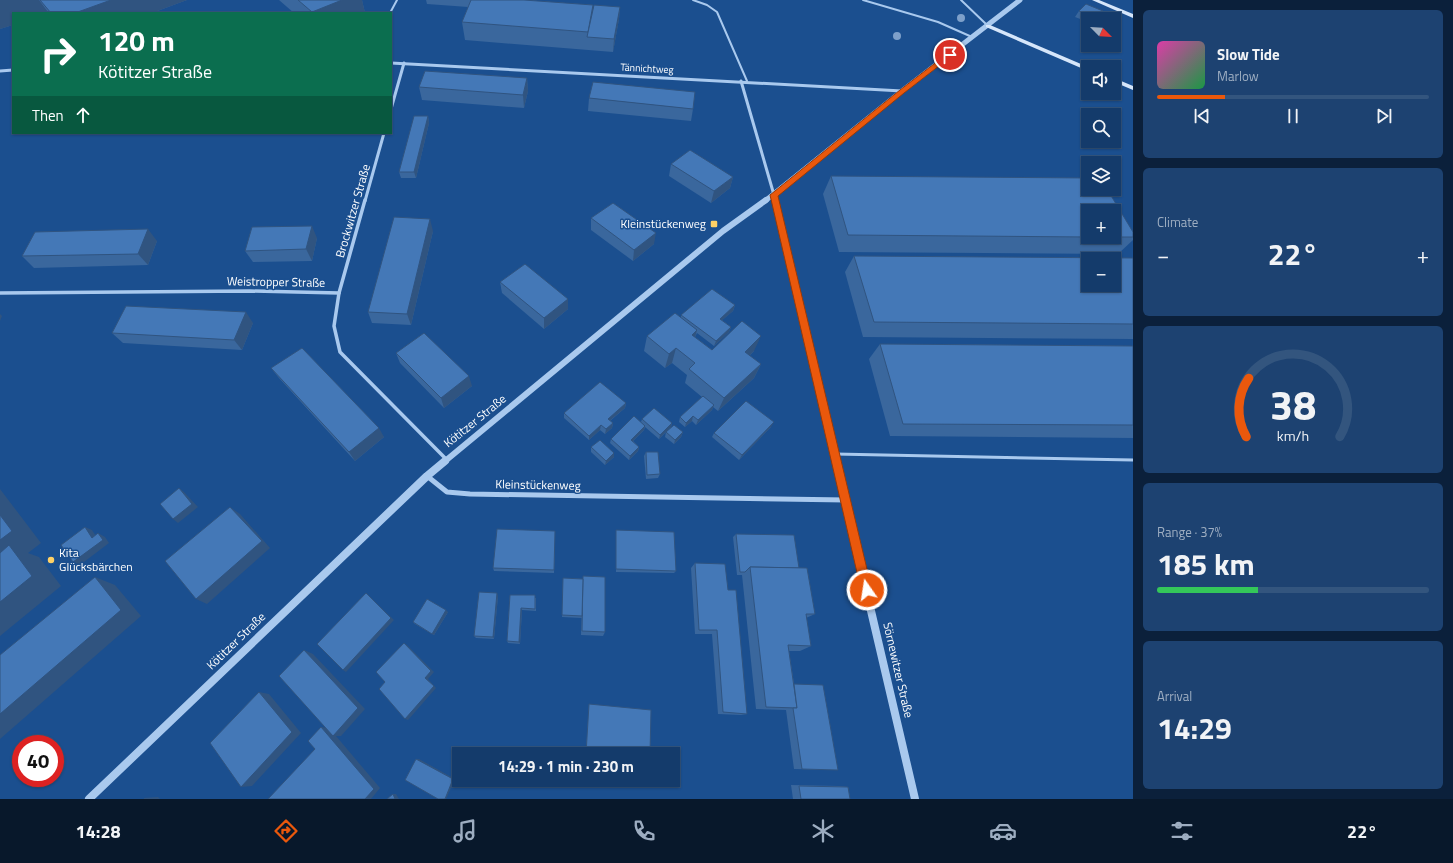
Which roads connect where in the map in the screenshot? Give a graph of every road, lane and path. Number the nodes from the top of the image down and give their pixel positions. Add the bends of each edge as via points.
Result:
1 (397, 0) edge
2 (693, 0) edge
3 (862, 0) edge
4 (961, 0) edge
5 (1020, 0) edge
6 (1095, 0) edge
7 (391, 12) edge
8 (1133, 16) edge
9 (988, 26) junction
10 (973, 38) junction
11 (392, 63) edge
12 (404, 63) junction
13 (1081, 66) edge
14 (12, 70) edge
15 (0, 71) edge
16 (741, 81) junction
17 (747, 81) junction
18 (1121, 83) edge
19 (1133, 88) edge
20 (902, 91) junction
21 (392, 105) edge
22 (384, 134) edge
23 (774, 195) junction
24 (0, 293) edge
25 (339, 293) junction
26 (835, 454) junction
27 (447, 460) junction
28 (1133, 460) edge
29 (427, 476) junction
30 (846, 500) junction
31 (89, 799) edge
32 (915, 799) edge

1 - 7 lane
2 - 17 lane via 707,4 717,12
3 - 10 lane via 938,22
4 - 9 lane
5 - 9 street, Kötitzer Straße
6 - 8 main road
9 - 10 street, Kötitzer Straße
9 - 13 main road
10 - 20 street, Kötitzer Straße
11 - 12 street, Tännichtweg
12 - 16 street, Tännichtweg
12 - 21 street
14 - 15 street
16 - 17 street, Tännichtweg
16 - 23 street, Sörnewitzer Straße
17 - 20 street, Tännichtweg
18 - 19 main road
20 - 23 street, Kötitzer Straße
22 - 25 street, Brockwitzer Straße
23 - 26 street, Sörnewitzer Straße
23 - 27 street, Kötitzer Straße via 723,231
24 - 25 street, Weistropper Straße
25 - 27 street, Weistropper Straße via 334,326 340,352
26 - 28 lane
26 - 30 street, Sörnewitzer Straße
27 - 29 street, Kötitzer Straße
29 - 30 street, Kleinstückenweg via 448,492 470,494
29 - 31 street, Kötitzer Straße
30 - 32 street, Sörnewitzer Straße

